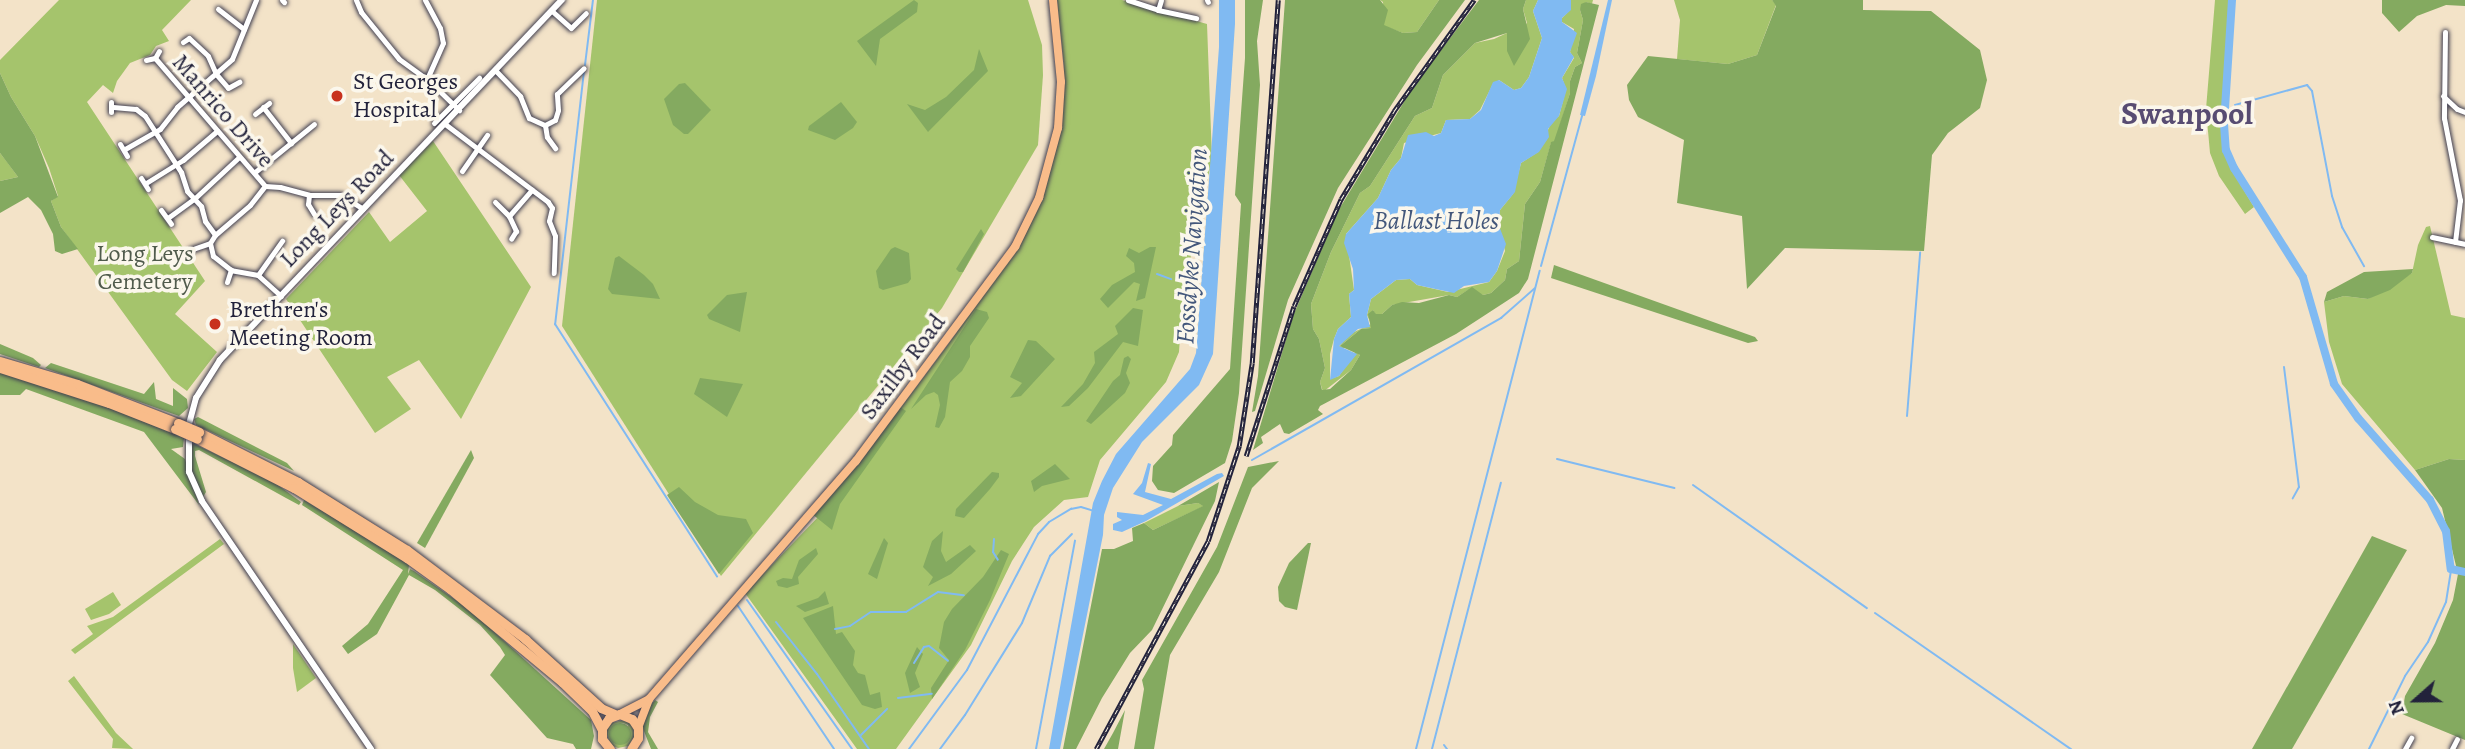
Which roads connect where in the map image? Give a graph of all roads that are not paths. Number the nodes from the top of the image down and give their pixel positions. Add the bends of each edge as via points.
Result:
1 (256, 0) edge
2 (356, 0) edge
3 (425, 0) edge
4 (562, 0) edge
5 (1054, 0) edge
6 (1128, 0) edge
7 (1161, 0) edge
8 (218, 9) dead end
9 (1158, 10) junction
10 (552, 11) junction
11 (586, 13) dead end
12 (1196, 18) dead end
13 (244, 29) junction
14 (2445, 32) dead end
15 (183, 42) dead end
16 (159, 51) dead end
17 (155, 58) junction
18 (146, 60) dead end
19 (584, 68) dead end
20 (496, 71) junction
21 (216, 74) junction
22 (479, 78) dead end
23 (427, 79) junction
24 (239, 82) dead end
25 (2443, 96) junction
26 (188, 97) junction
27 (269, 103) dead end
28 (112, 107) dead end
29 (263, 107) junction
30 (456, 107) junction
31 (2457, 109) junction
32 (2465, 112) edge
33 (256, 114) dead end
34 (2444, 118) junction
35 (434, 123) dead end
36 (314, 124) dead end
37 (445, 124) junction
38 (545, 125) junction
39 (217, 131) junction
40 (155, 132) junction
41 (487, 135) dead end
42 (291, 143) junction
43 (476, 148) junction
44 (555, 148) dead end
45 (124, 150) dead end
46 (239, 157) junction
47 (176, 164) junction
48 (462, 171) dead end
49 (255, 172) junction
50 (2455, 172) junction
51 (2465, 178) edge
52 (145, 184) dead end
53 (2465, 184) edge
54 (265, 187) junction
55 (532, 190) junction
56 (2459, 192) junction
57 (309, 195) junction
58 (194, 199) junction
59 (495, 202) dead end
60 (363, 209) junction
61 (161, 210) dead end
62 (314, 214) dead end
63 (509, 216) junction
64 (215, 235) junction
65 (2432, 237) dead end
66 (511, 239) dead end
67 (282, 241) dead end
68 (2455, 242) junction
69 (210, 243) junction
70 (2465, 244) edge
71 (190, 250) dead end
72 (231, 270) junction
73 (554, 273) dead end
74 (258, 275) junction
75 (227, 282) dead end
76 (281, 296) junction
77 (0, 361) edge
78 (0, 368) edge
79 (176, 426) junction
80 (198, 436) junction
81 (649, 699) junction
82 (617, 715) junction
83 (639, 731) junction
84 (2400, 739) dead end
85 (2458, 739) dead end
86 (601, 740) edge
87 (2408, 743) edge
88 (371, 749) edge
89 (610, 749) edge
90 (631, 749) edge
91 (644, 749) edge
92 (2452, 749) edge

1 - 13 street
2 - 23 street via 399,59
3 - 23 street via 443,43
4 - 10 street, Long Leys Road
5 - 81 main road, Saxilby Road via 1061,82 1058,128 1038,198 1015,247 856,461
6 - 9 street
7 - 9 street
8 - 13 street
9 - 12 street
10 - 11 street via 571,28
10 - 20 street, Long Leys Road
13 - 21 street via 232,59
14 - 25 street
15 - 21 street via 189,38 202,50
16 - 17 street, Manrico Drive
17 - 18 street, Manrico Drive
17 - 26 street, Manrico Drive
19 - 38 street via 557,94 555,120
20 - 30 street, Long Leys Road
20 - 38 street via 520,96 529,118
21 - 24 street via 228,88
21 - 26 street
22 - 30 street
23 - 30 street
25 - 31 street
25 - 34 street
26 - 39 street, Manrico Drive
26 - 40 street
27 - 29 street
28 - 40 street via 141,111
29 - 33 street
29 - 42 street
30 - 35 street
30 - 37 street, Long Leys Road
31 - 32 street
31 - 34 street
34 - 50 street
36 - 42 street
37 - 43 street
37 - 60 street, Long Leys Road
38 - 44 street
39 - 46 street, Manrico Drive
39 - 47 street
40 - 45 street
40 - 47 street
41 - 43 street
42 - 49 street
43 - 48 street
43 - 55 street
46 - 49 street, Manrico Drive
46 - 58 street
47 - 52 street
47 - 58 street
49 - 54 street, Manrico Drive
50 - 51 street
50 - 56 street
53 - 56 street
54 - 57 street
54 - 64 street
55 - 63 street
55 - 73 street via 551,208
56 - 68 street
57 - 60 street via 341,195
57 - 62 street
58 - 61 street via 170,221
58 - 64 street
59 - 63 street
60 - 76 street, Long Leys Road
63 - 66 street via 516,231
64 - 69 street
65 - 68 street
67 - 74 street
68 - 70 street
69 - 71 street
69 - 72 street via 213,256
72 - 74 street
72 - 75 street
74 - 76 street
76 - 88 street, Long Leys Road via 220,360 195,398 189,424 189,472 214,519
77 - 79 highway via 77,384
78 - 79 highway
79 - 80 highway, bridge
80 - 82 highway via 298,482 407,550 514,630 601,708
80 - 86 highway via 341,515 450,589 593,711
81 - 82 main road, Saxilby Road
81 - 83 main road, Saxilby Road
82 - 83 highway via 630,717
82 - 86 highway via 607,719
83 - 90 highway
83 - 91 highway
84 - 87 street
85 - 92 street
86 - 89 highway

